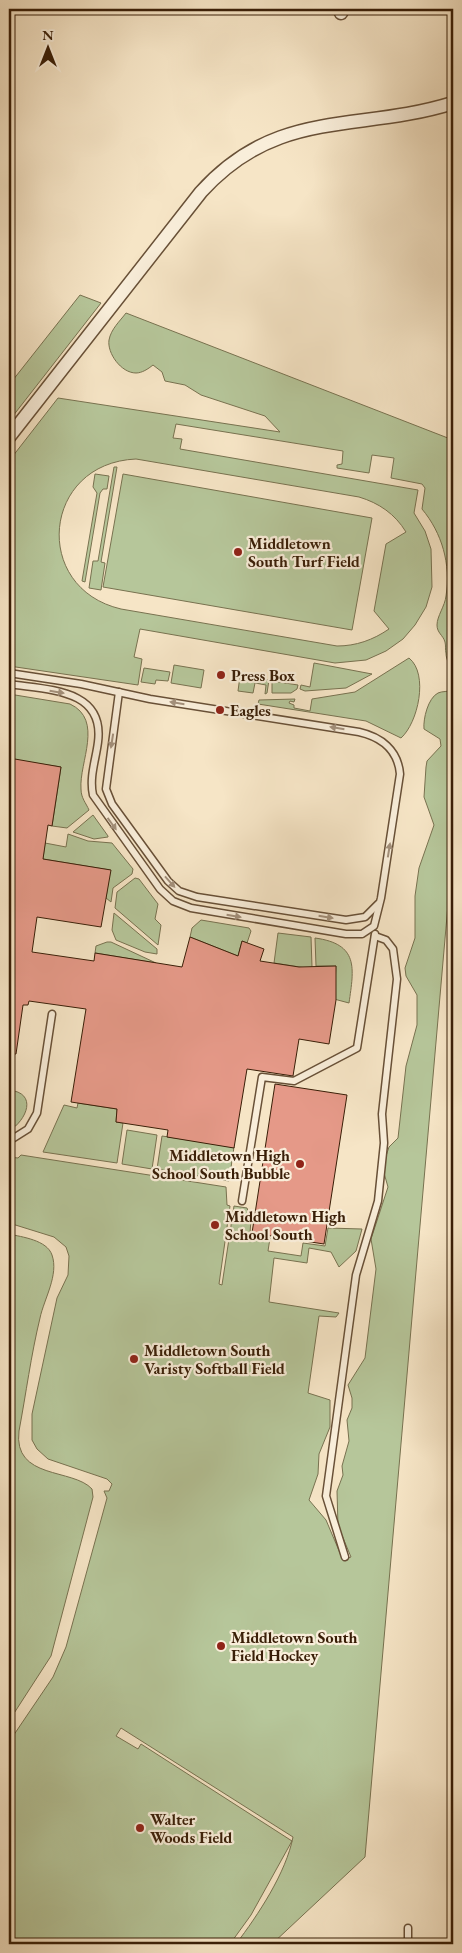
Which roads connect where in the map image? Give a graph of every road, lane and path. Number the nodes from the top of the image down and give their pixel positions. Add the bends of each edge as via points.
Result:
1 (453, 102) edge
2 (9, 437) edge
3 (9, 673) edge
4 (9, 684) edge
5 (119, 692) junction
6 (381, 898) junction
7 (378, 918) junction
8 (375, 936) junction
9 (52, 1014) dead end
10 (9, 1141) edge
11 (242, 1201) dead end
12 (345, 1557) dead end
13 (408, 1928) dead end
14 (408, 1944) edge

1 - 2 street via 285,135 231,163 201,192
3 - 5 lane
4 -> 7 lane via 68,694 81,699 90,708 99,729 91,782 93,795 160,889 173,901 202,910 351,934 371,930
6 -> 5 lane via 400,774 396,757 382,740 359,732
5 -> 6 lane via 106,789 118,811 175,888 197,897 346,920 370,914
6 - 7 lane
7 - 8 lane
8 - 11 lane via 358,1048 294,1081 262,1077
8 - 12 lane via 386,940 393,950 398,979 382,1114 384,1143 378,1201 356,1275 326,1496
9 - 10 lane via 37,1113 28,1129
13 - 14 lane

